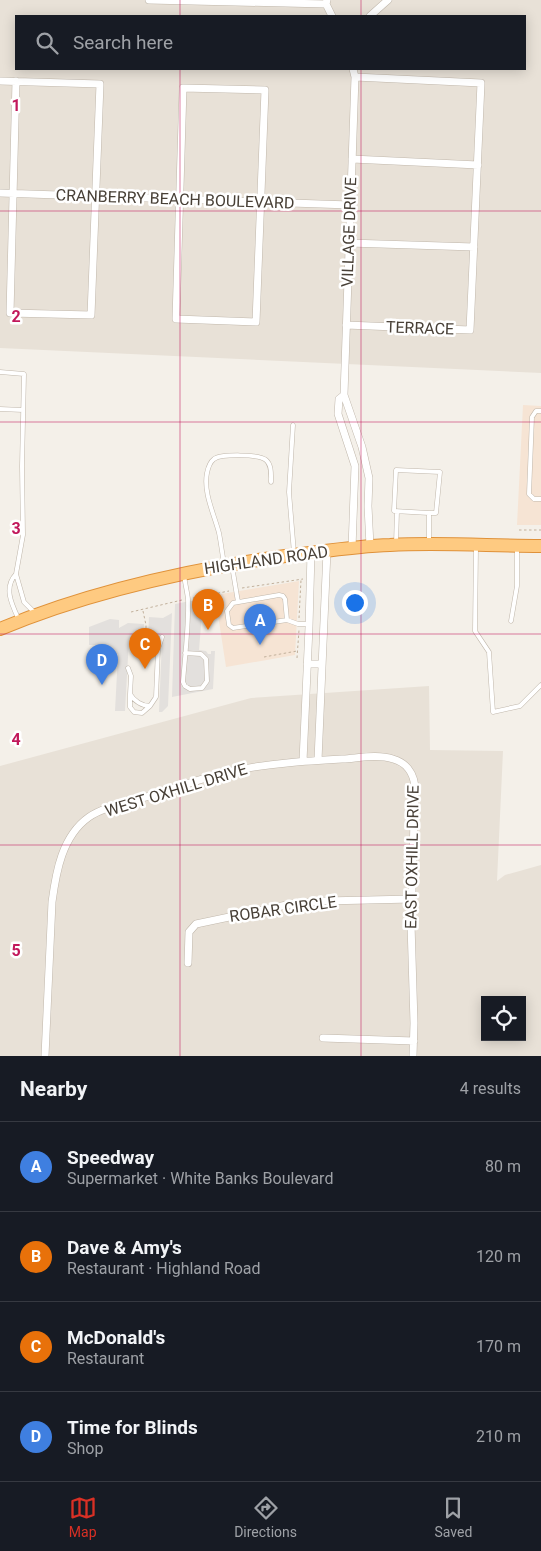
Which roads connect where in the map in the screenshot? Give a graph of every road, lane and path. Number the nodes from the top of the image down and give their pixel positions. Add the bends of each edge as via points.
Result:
1 (149, 0) edge
2 (388, 0) edge
3 (326, 2) edge
4 (332, 15) edge
5 (371, 15) edge
6 (353, 70) edge
7 (355, 77) junction
8 (0, 81) edge
9 (16, 82) junction
10 (352, 159) junction
11 (478, 165) junction
12 (0, 193) edge
13 (13, 193) junction
14 (95, 196) junction
15 (179, 199) junction
16 (262, 202) junction
17 (350, 205) junction
18 (349, 243) junction
19 (474, 247) junction
20 (346, 325) junction
21 (0, 372) edge
22 (344, 395) junction
23 (0, 409) edge
24 (23, 410) junction
25 (541, 411) edge
26 (293, 425) dead end
27 (271, 482) dead end
28 (541, 499) edge
29 (397, 511) junction
30 (429, 512) junction
31 (519, 530) dead end
32 (541, 530) edge
33 (396, 544) junction
34 (429, 544) junction
35 (476, 544) junction
36 (370, 546) junction
37 (517, 546) junction
38 (541, 546) edge
39 (352, 548) junction
40 (327, 551) junction
41 (311, 553) junction
42 (294, 555) junction
43 (228, 565) junction
44 (183, 573) junction
45 (16, 574) junction
46 (311, 577) junction
47 (236, 589) junction
48 (188, 599) junction
49 (238, 602) junction
50 (142, 610) junction
51 (131, 612) dead end
52 (37, 614) junction
53 (287, 620) junction
54 (19, 621) junction
55 (511, 621) dead end
56 (309, 626) junction
57 (323, 627) junction
58 (0, 629) edge
59 (162, 637) dead end
60 (146, 641) junction
61 (155, 641) dead end
62 (298, 651) dead end
63 (185, 653) junction
64 (135, 654) dead end
65 (264, 656) dead end
66 (307, 664) junction
67 (322, 664) junction
68 (128, 668) dead end
69 (541, 685) edge
70 (130, 694) junction
71 (152, 704) junction
72 (318, 760) junction
73 (303, 761) junction
74 (412, 899) junction
75 (188, 963) dead end
76 (323, 1038) dead end
77 (414, 1041) junction
78 (45, 1056) edge
79 (413, 1056) edge

1 - 3 street
2 - 5 street
3 - 4 street
6 - 7 street, VILLAGE DRIVE
7 - 10 street, VILLAGE DRIVE
7 - 11 street via 481,83
8 - 9 street
9 - 13 street
9 - 14 street via 100,84
10 - 11 street
10 - 17 street, VILLAGE DRIVE
11 - 19 street
12 - 13 street, CRANBERRY BEACH BOULEVARD
13 - 14 street, CRANBERRY BEACH BOULEVARD
13 - 14 street via 10,313 91,315
14 - 15 street, CRANBERRY BEACH BOULEVARD
15 - 16 street, CRANBERRY BEACH BOULEVARD
15 - 16 street via 184,88 265,90
15 - 16 street via 176,319 256,322
16 - 17 street, CRANBERRY BEACH BOULEVARD
17 - 18 street, VILLAGE DRIVE
18 - 19 street
18 - 20 street, VILLAGE DRIVE
19 - 20 street, TERRACE via 470,330
20 - 22 street, VILLAGE DRIVE
21 - 24 lane via 24,374
22 - 36 street, VILLAGE DRIVE via 369,478
22 - 39 street, VILLAGE DRIVE via 339,400 338,414 355,466
23 - 24 lane
24 - 45 lane via 23,535
25 - 28 lane via 536,411 532,417 529,494 534,499
26 - 42 lane via 289,492
27 - 43 lane via 270,464 261,457 219,457 209,465 208,493
29 - 30 lane
29 - 30 lane via 394,511 396,470 440,472 436,512
29 - 33 lane
30 - 34 lane
31 - 32 path
33 - 34 highway, HIGHLAND ROAD
33 - 36 highway, HIGHLAND ROAD
34 - 35 highway, HIGHLAND ROAD
35 - 37 highway, HIGHLAND ROAD
35 - 69 lane via 475,631 488,652 493,712 520,706
36 - 39 highway, HIGHLAND ROAD
37 - 38 highway, HIGHLAND ROAD
37 - 55 lane via 517,586
39 - 40 highway, HIGHLAND ROAD
40 - 41 highway, HIGHLAND ROAD
40 - 57 street
41 - 42 highway, HIGHLAND ROAD
41 - 46 street
42 - 43 highway, HIGHLAND ROAD
43 - 44 highway, HIGHLAND ROAD
43 - 47 lane
44 - 48 lane
44 - 52 highway, HIGHLAND ROAD via 137,583
45 - 52 lane via 24,602
45 - 54 lane via 9,588
46 - 47 path
46 - 56 street
47 - 48 path
47 - 49 lane
48 - 50 path
48 - 63 lane
49 - 53 lane via 284,596
49 - 53 lane via 227,611 233,628
50 - 51 path
50 - 60 path
52 - 54 highway, HIGHLAND ROAD
53 - 56 lane
54 - 58 highway, HIGHLAND ROAD
56 - 57 street
56 - 66 street
57 - 67 street
59 - 71 lane via 158,649 156,697
60 - 61 path
60 - 64 path via 136,640
62 - 65 path
63 - 63 lane via 183,682 190,689 202,688 207,680 206,659 201,654
66 - 67 street
66 - 73 street
67 - 72 street
68 - 70 lane
70 - 71 lane via 143,705
70 - 71 lane via 130,708 134,712 142,713
72 - 73 street, EAST OXHILL DRIVE
72 - 74 street, EAST OXHILL DRIVE via 384,757 401,762 409,769 415,786
73 - 78 street, WEST OXHILL DRIVE via 236,770 185,784 111,807 89,817 74,831 55,878
74 - 75 street, ROBAR CIRCLE via 300,904 196,924 189,932
74 - 77 street, EAST OXHILL DRIVE
76 - 77 street
77 - 79 street, EAST OXHILL DRIVE

